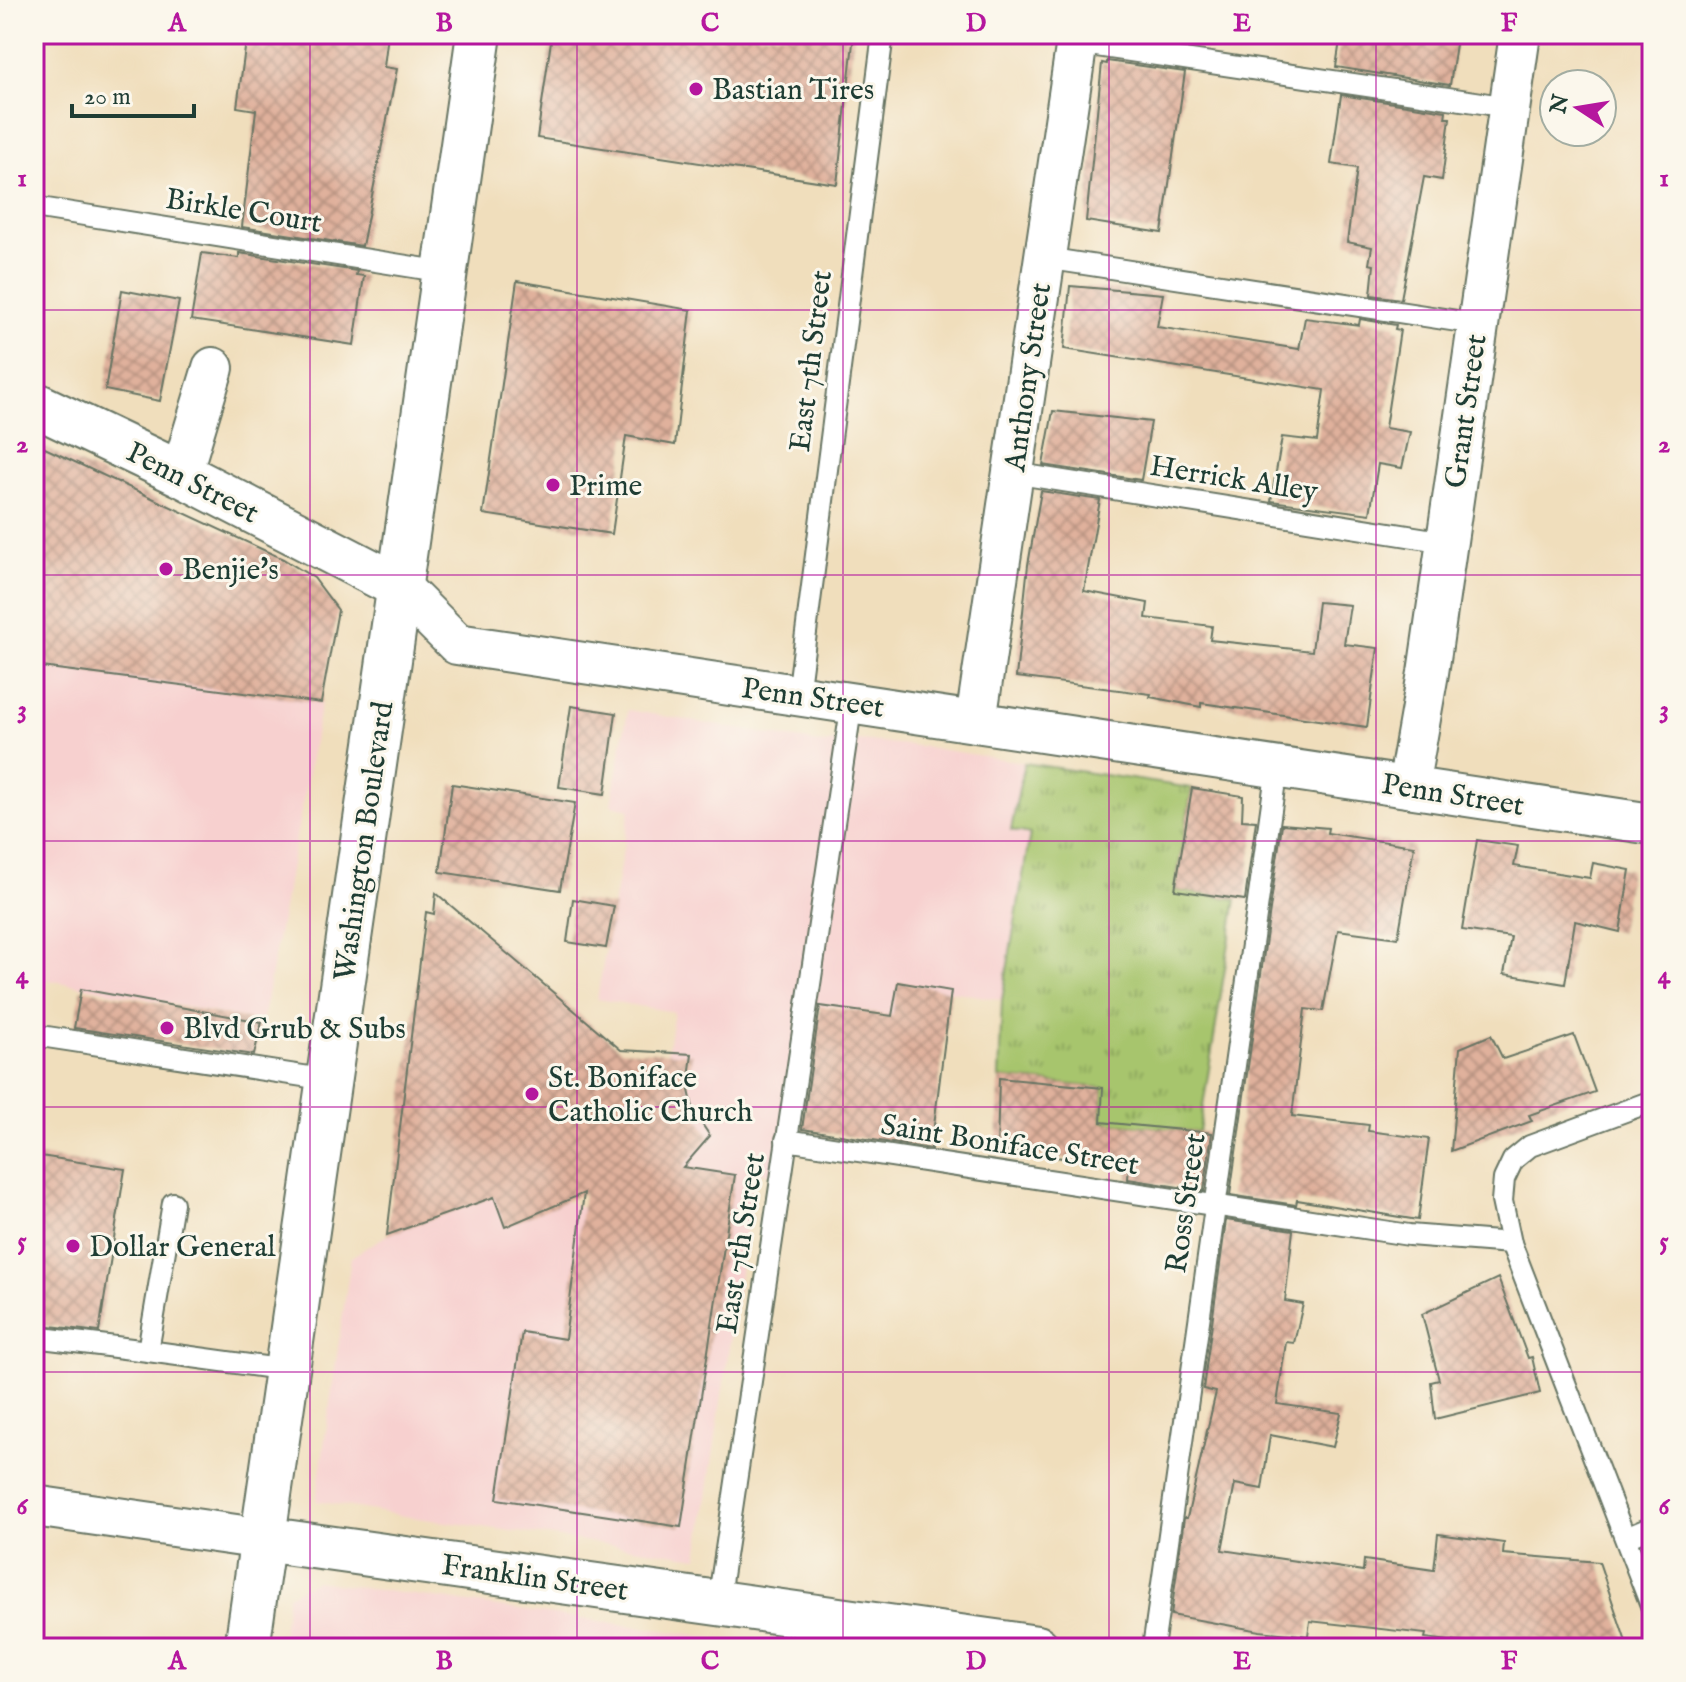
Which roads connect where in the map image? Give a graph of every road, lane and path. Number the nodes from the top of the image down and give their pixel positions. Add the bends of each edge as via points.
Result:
1 (479, 34) edge
2 (883, 34) edge
3 (1520, 34) edge
4 (1077, 38) edge
5 (1509, 107) junction
6 (34, 207) edge
7 (1045, 258) junction
8 (445, 272) junction
9 (1477, 324) junction
10 (213, 368) dead end
11 (34, 404) edge
12 (1013, 473) junction
13 (181, 474) junction
14 (1446, 542) junction
15 (400, 587) junction
16 (798, 695) junction
17 (852, 702) junction
18 (976, 721) junction
19 (1277, 767) junction
20 (1408, 787) junction
21 (1652, 824) edge
22 (34, 1035) edge
23 (329, 1080) junction
24 (1652, 1101) edge
25 (786, 1140) junction
26 (173, 1203) dead end
27 (1215, 1206) junction
28 (1511, 1243) junction
29 (34, 1337) edge
30 (148, 1351) junction
31 (287, 1370) junction
32 (34, 1506) edge
33 (1652, 1527) edge
34 (1626, 1538) junction
35 (263, 1539) junction
36 (718, 1603) junction
37 (1652, 1608) edge
38 (247, 1648) edge
39 (1037, 1648) edge
40 (1153, 1648) edge

1 - 8 main road, Washington Boulevard
2 - 16 lane, East 7th Street
3 - 5 street, Grant Street
4 - 5 lane
4 - 7 street, Anthony Street
5 - 9 street, Grant Street
6 - 8 lane, Birkle Court
7 - 9 lane
7 - 12 street, Anthony Street
8 - 15 main road, Washington Boulevard
9 - 14 street, Grant Street
10 - 13 street
11 - 13 main road, Penn Street
12 - 14 lane, Herrick Alley
12 - 18 street, Anthony Street
13 - 15 main road, Penn Street
14 - 20 street, Grant Street
15 - 16 street, Penn Street via 457,644
15 - 23 main road, Washington Boulevard
16 - 17 street, Penn Street
17 - 18 street, Penn Street
17 - 25 lane, East 7th Street
18 - 19 street, Penn Street
19 - 20 street, Penn Street
19 - 27 lane, Ross Street
20 - 21 street, Penn Street
22 - 23 lane
23 - 31 main road, Washington Boulevard
24 - 28 lane via 1530,1146 1513,1160 1502,1201
25 - 27 lane, Saint Boniface Street
25 - 36 lane, East 7th Street
26 - 30 lane
27 - 28 lane, Saint Boniface Street via 1409,1235
27 - 40 lane, Ross Street
28 - 34 lane
29 - 30 lane
30 - 31 lane
31 - 35 main road, Washington Boulevard
32 - 35 street, Franklin Street
33 - 34 lane
34 - 37 lane
35 - 36 main road, Franklin Street
35 - 38 main road, Washington Boulevard
36 - 39 main road, Franklin Street

